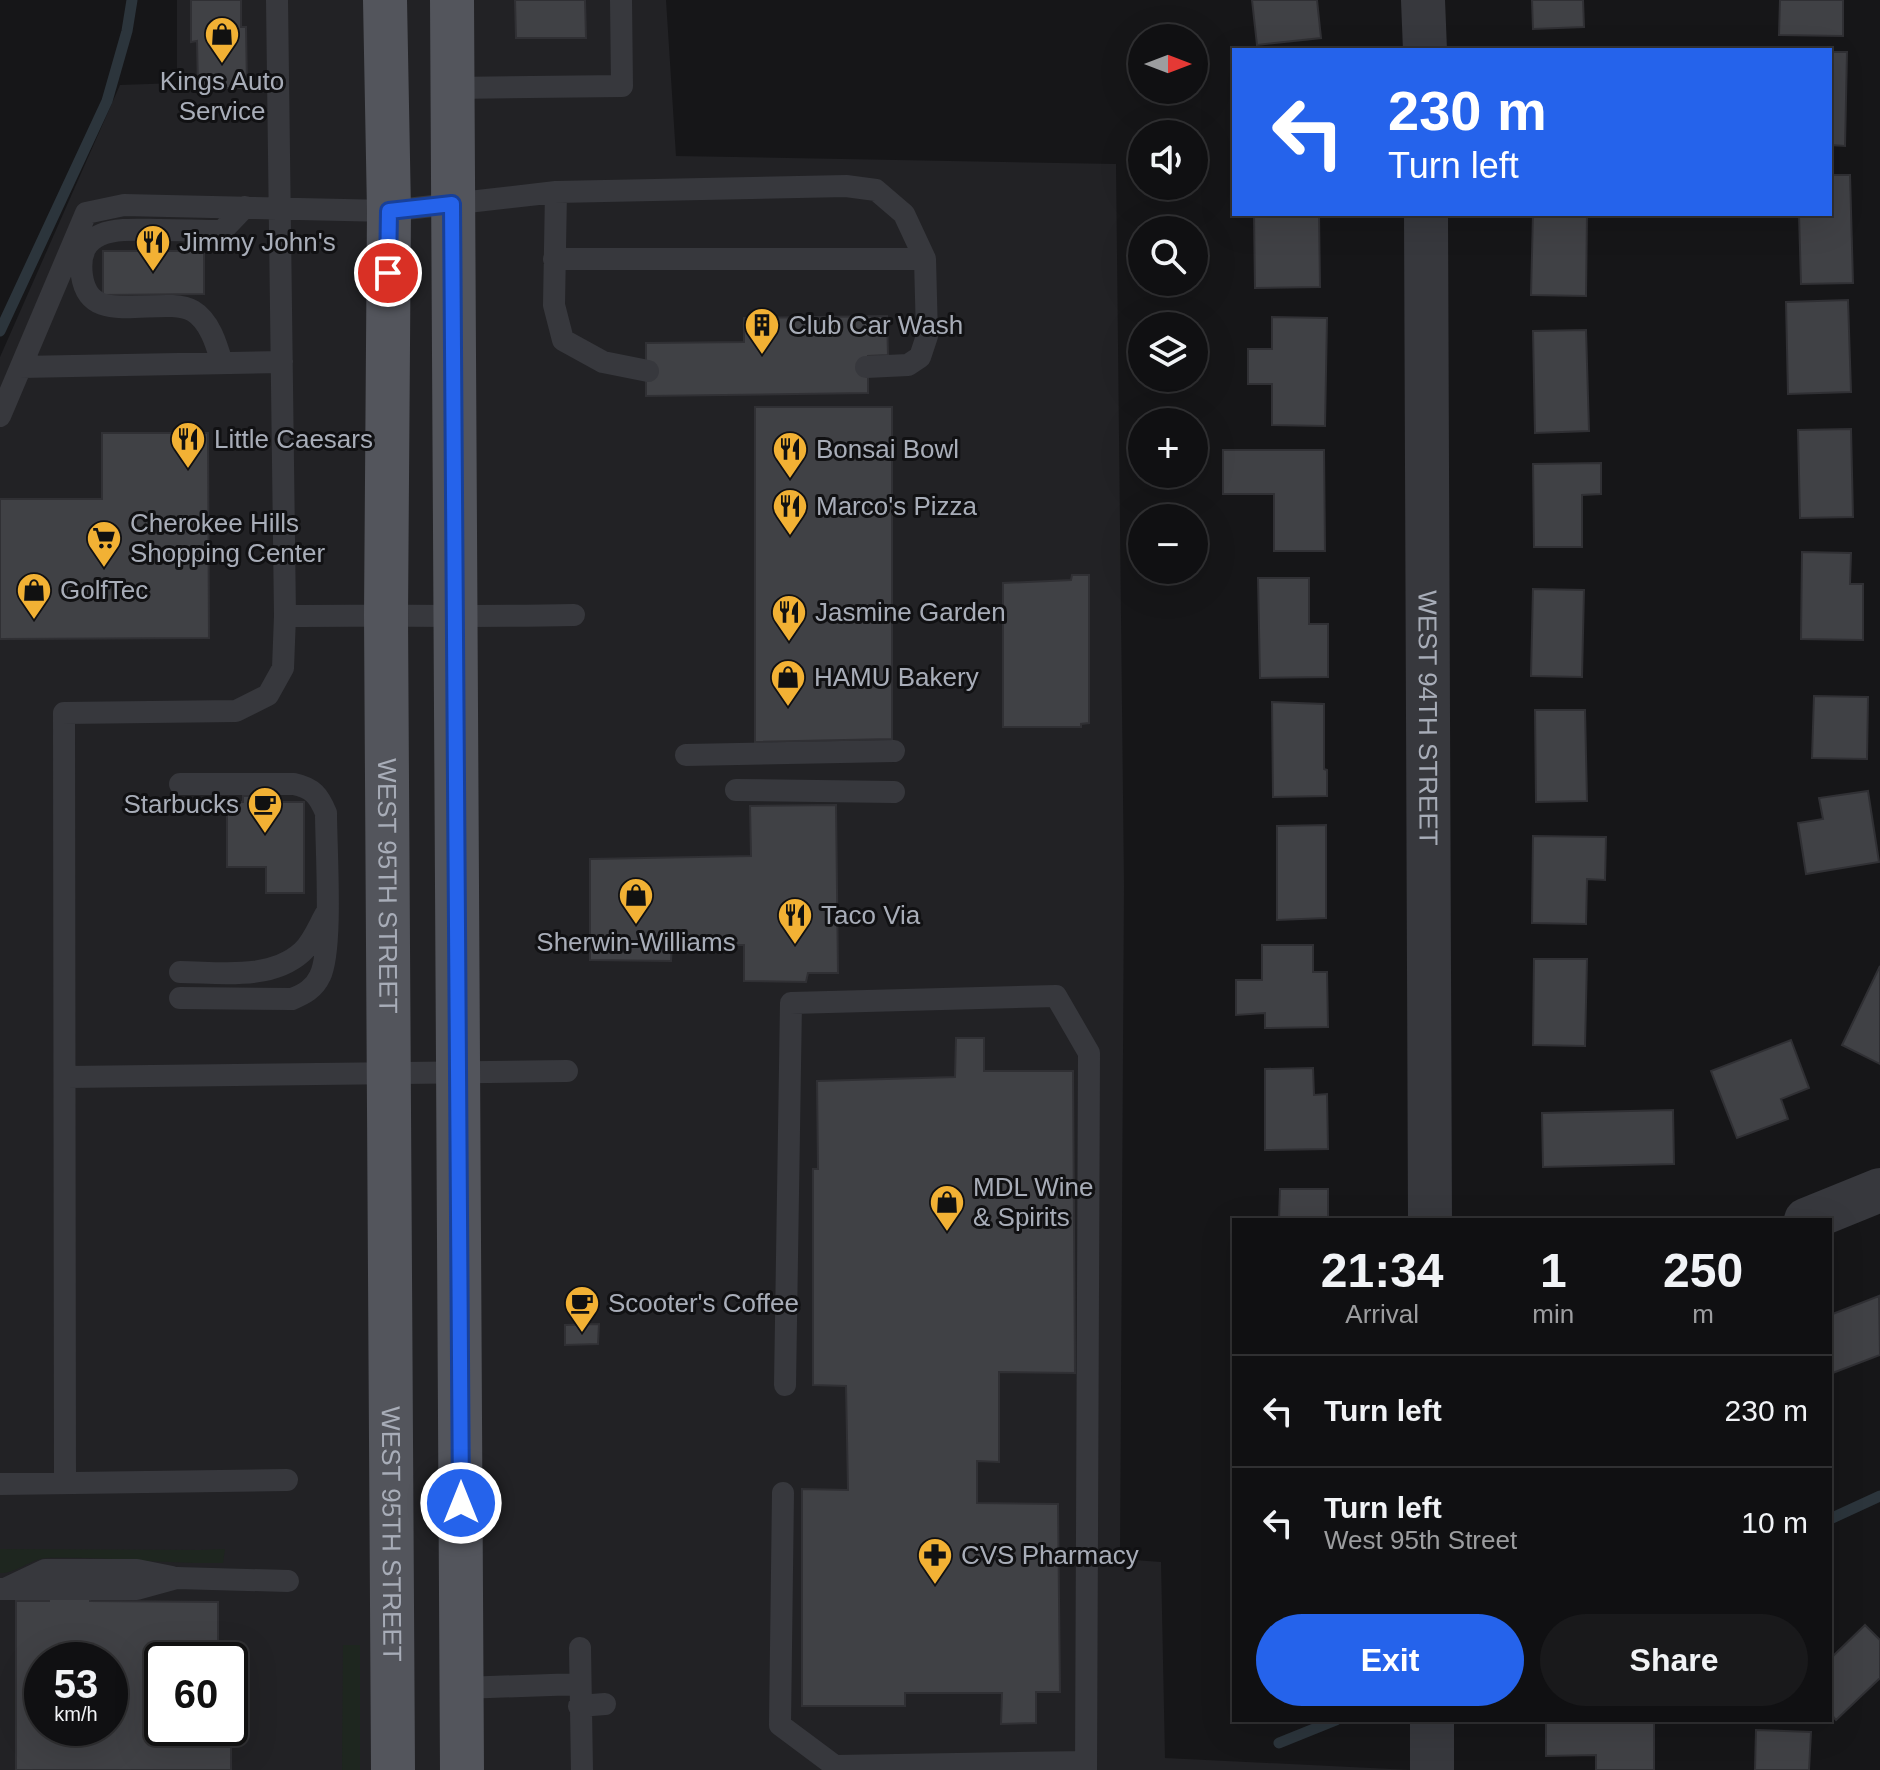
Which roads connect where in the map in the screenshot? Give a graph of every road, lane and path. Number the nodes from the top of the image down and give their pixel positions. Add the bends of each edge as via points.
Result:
1 (277, 0) edge
2 (385, 0) edge
3 (452, 0) edge
4 (621, 0) edge
5 (1423, 0) edge
6 (1425, 48) edge
7 (452, 88) junction
8 (556, 192) junction
9 (452, 204) junction
10 (245, 207) junction
11 (280, 208) junction
12 (389, 211) junction
13 (1426, 216) edge
14 (554, 259) junction
15 (925, 259) junction
16 (282, 362) junction
17 (222, 363) junction
18 (21, 367) junction
19 (866, 367) dead end
20 (648, 371) dead end
21 (0, 416) edge
22 (386, 615) junction
23 (574, 615) dead end
24 (285, 616) junction
25 (456, 618) junction
26 (894, 751) dead end
27 (686, 755) dead end
28 (180, 784) dead end
29 (736, 790) dead end
30 (894, 792) dead end
31 (326, 912) junction
32 (180, 972) dead end
33 (180, 998) dead end
34 (458, 1071) junction
35 (567, 1071) dead end
36 (389, 1073) junction
37 (67, 1077) junction
38 (1880, 1190) edge
39 (1430, 1218) edge
40 (1811, 1218) edge
41 (785, 1385) dead end
42 (287, 1480) dead end
43 (65, 1483) junction
44 (0, 1484) edge
45 (783, 1493) dead end
46 (288, 1581) dead end
47 (2, 1589) edge
48 (580, 1648) dead end
49 (462, 1688) junction
50 (579, 1695) junction
51 (605, 1704) dead end
52 (1432, 1722) edge
53 (1086, 1766) edge
54 (393, 1770) edge
55 (462, 1770) edge
56 (582, 1770) edge
57 (1432, 1770) edge

1 - 11 lane
2 - 12 main road, WEST 95TH STREET
3 - 7 main road
4 - 7 lane via 622,86
5 - 6 street
7 - 9 main road
8 - 9 lane
8 - 14 lane
8 - 15 lane via 846,186 876,190 904,214
9 - 12 lane
9 - 25 main road
10 - 11 lane
10 - 17 lane via 222,231 111,230 90,241 83,257 88,295 113,307 193,311 213,336
10 - 18 lane via 124,205 86,213
11 - 12 lane
11 - 16 lane
12 - 22 main road, WEST 95TH STREET
13 - 39 street, WEST 94TH STREET
14 - 15 lane
14 - 20 lane via 554,305 563,340 603,362
15 - 19 lane via 927,336 920,357 908,365
16 - 17 lane
16 - 24 lane
17 - 18 lane
18 - 21 lane
22 - 24 lane
22 - 25 lane
22 - 36 main road, WEST 95TH STREET
23 - 25 lane
24 - 37 lane via 283,668 268,695 236,711 64,713
25 - 34 main road
26 - 27 lane
28 - 31 lane via 294,784 307,786 320,797 326,813
29 - 30 lane
31 - 32 lane via 301,953 268,970
31 - 33 lane via 326,958 315,985 305,994 292,999
34 - 35 lane
34 - 36 lane
34 - 49 main road
36 - 37 lane
36 - 54 main road, WEST 95TH STREET
37 - 43 lane
38 - 40 street
41 - 53 lane via 791,1003 1056,996 1089,1053
42 - 43 lane
43 - 44 lane
45 - 53 lane via 780,1725 835,1766
46 - 47 lane via 177,1578 137,1589
48 - 50 lane
49 - 50 lane
49 - 55 main road
50 - 51 lane
50 - 56 lane
52 - 57 street

